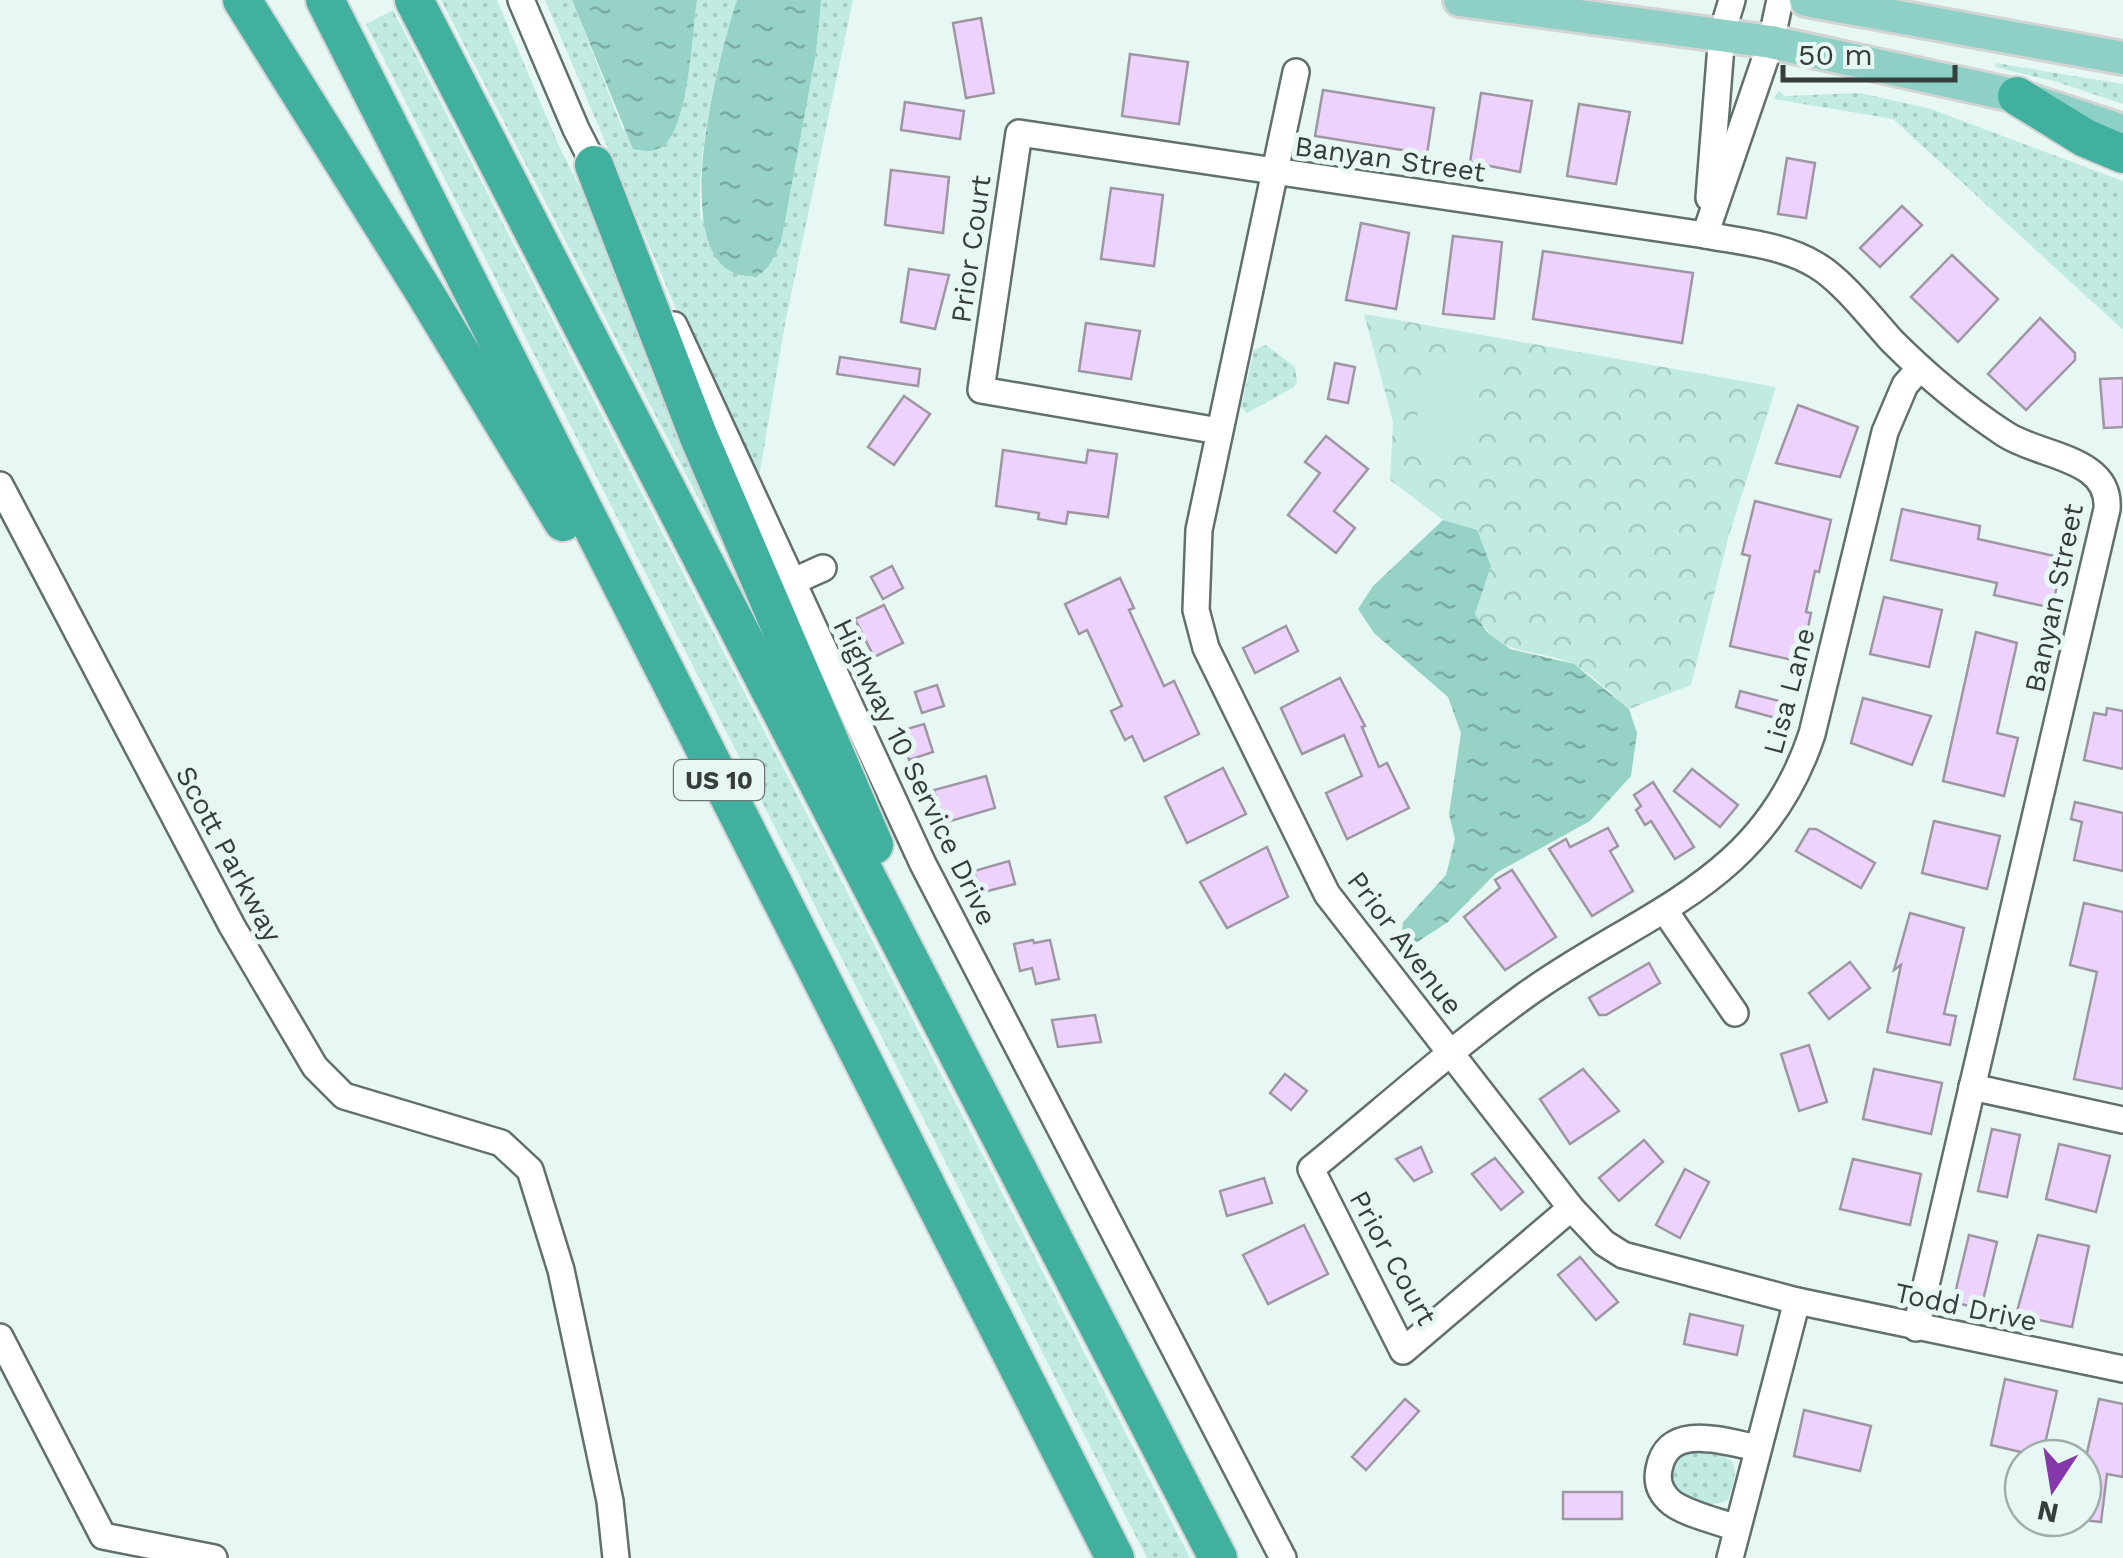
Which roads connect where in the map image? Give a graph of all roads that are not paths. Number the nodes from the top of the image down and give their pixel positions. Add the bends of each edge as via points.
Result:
1 (242, 0) edge
2 (326, 0) edge
3 (414, 0) edge
4 (521, 0) edge
5 (1460, 0) edge
6 (1732, 0) edge
7 (1780, 0) edge
8 (1806, 0) edge
9 (1722, 33) junction
10 (1771, 42) junction
11 (2123, 58) edge
12 (1296, 72) dead end
13 (2017, 96) junction
14 (2123, 131) edge
15 (2123, 154) edge
16 (594, 164) junction
17 (1274, 172) junction
18 (1706, 235) junction
19 (1920, 368) junction
20 (1219, 432) junction
21 (0, 486) edge
22 (823, 568) dead end
23 (792, 582) junction
24 (686, 716) junction
25 (1666, 911) junction
26 (1735, 1013) dead end
27 (955, 1046) junction
28 (1452, 1054) junction
29 (1972, 1087) junction
30 (2123, 1120) edge
31 (1571, 1208) junction
32 (1797, 1301) junction
33 (1916, 1328) junction
34 (0, 1337) edge
35 (2123, 1369) edge
36 (1758, 1448) junction
37 (1737, 1528) junction
38 (107, 1547) edge
39 (214, 1558) edge
40 (616, 1558) edge
41 (1115, 1558) edge
42 (1218, 1558) edge
43 (1282, 1558) edge
44 (1730, 1558) edge

1 - 24 highway
2 - 24 highway, US 10
3 - 27 highway, US 10
4 - 16 street, Highway 10 Service Drive
5 - 9 main road
6 - 9 street
7 - 10 street
8 - 11 main road
9 - 10 main road
9 - 18 street
10 - 13 main road
10 - 18 street
12 - 17 street, Prior Avenue
13 - 14 main road
13 - 15 highway
16 - 23 street, Highway 10 Service Drive
16 - 27 highway via 698,435
17 - 18 street, Banyan Street
17 - 20 street, Prior Avenue
17 - 20 street, Prior Court via 1019,133 980,390
18 - 19 street, Banyan Street via 1785,250 1822,268
19 - 25 street, Lisa Lane via 1888,421 1801,767 1763,830
19 - 29 street, Banyan Street via 2006,436 2083,464 2104,484 2108,500
20 - 28 street, Prior Avenue via 1196,571 1196,610 1206,648 1327,894
21 - 40 street, Scott Parkway via 232,926 315,1067 344,1096 501,1143 530,1170 562,1270
22 - 23 street
23 - 43 street, Highway 10 Service Drive via 923,864
24 - 41 highway, US 10
25 - 26 street
25 - 28 street, Lisa Lane via 1556,973
27 - 42 highway, US 10
28 - 31 street, Prior Avenue
28 - 31 street, Prior Court via 1311,1169 1403,1350
29 - 30 street
29 - 33 street, Banyan Street
31 - 32 street, Prior Avenue via 1622,1255
32 - 33 street, Todd Drive
32 - 36 street
33 - 35 street, Todd Drive
34 - 38 street
36 - 37 street
36 - 37 street via 1688,1438 1660,1460 1657,1477 1674,1505
37 - 44 street
38 - 39 street

